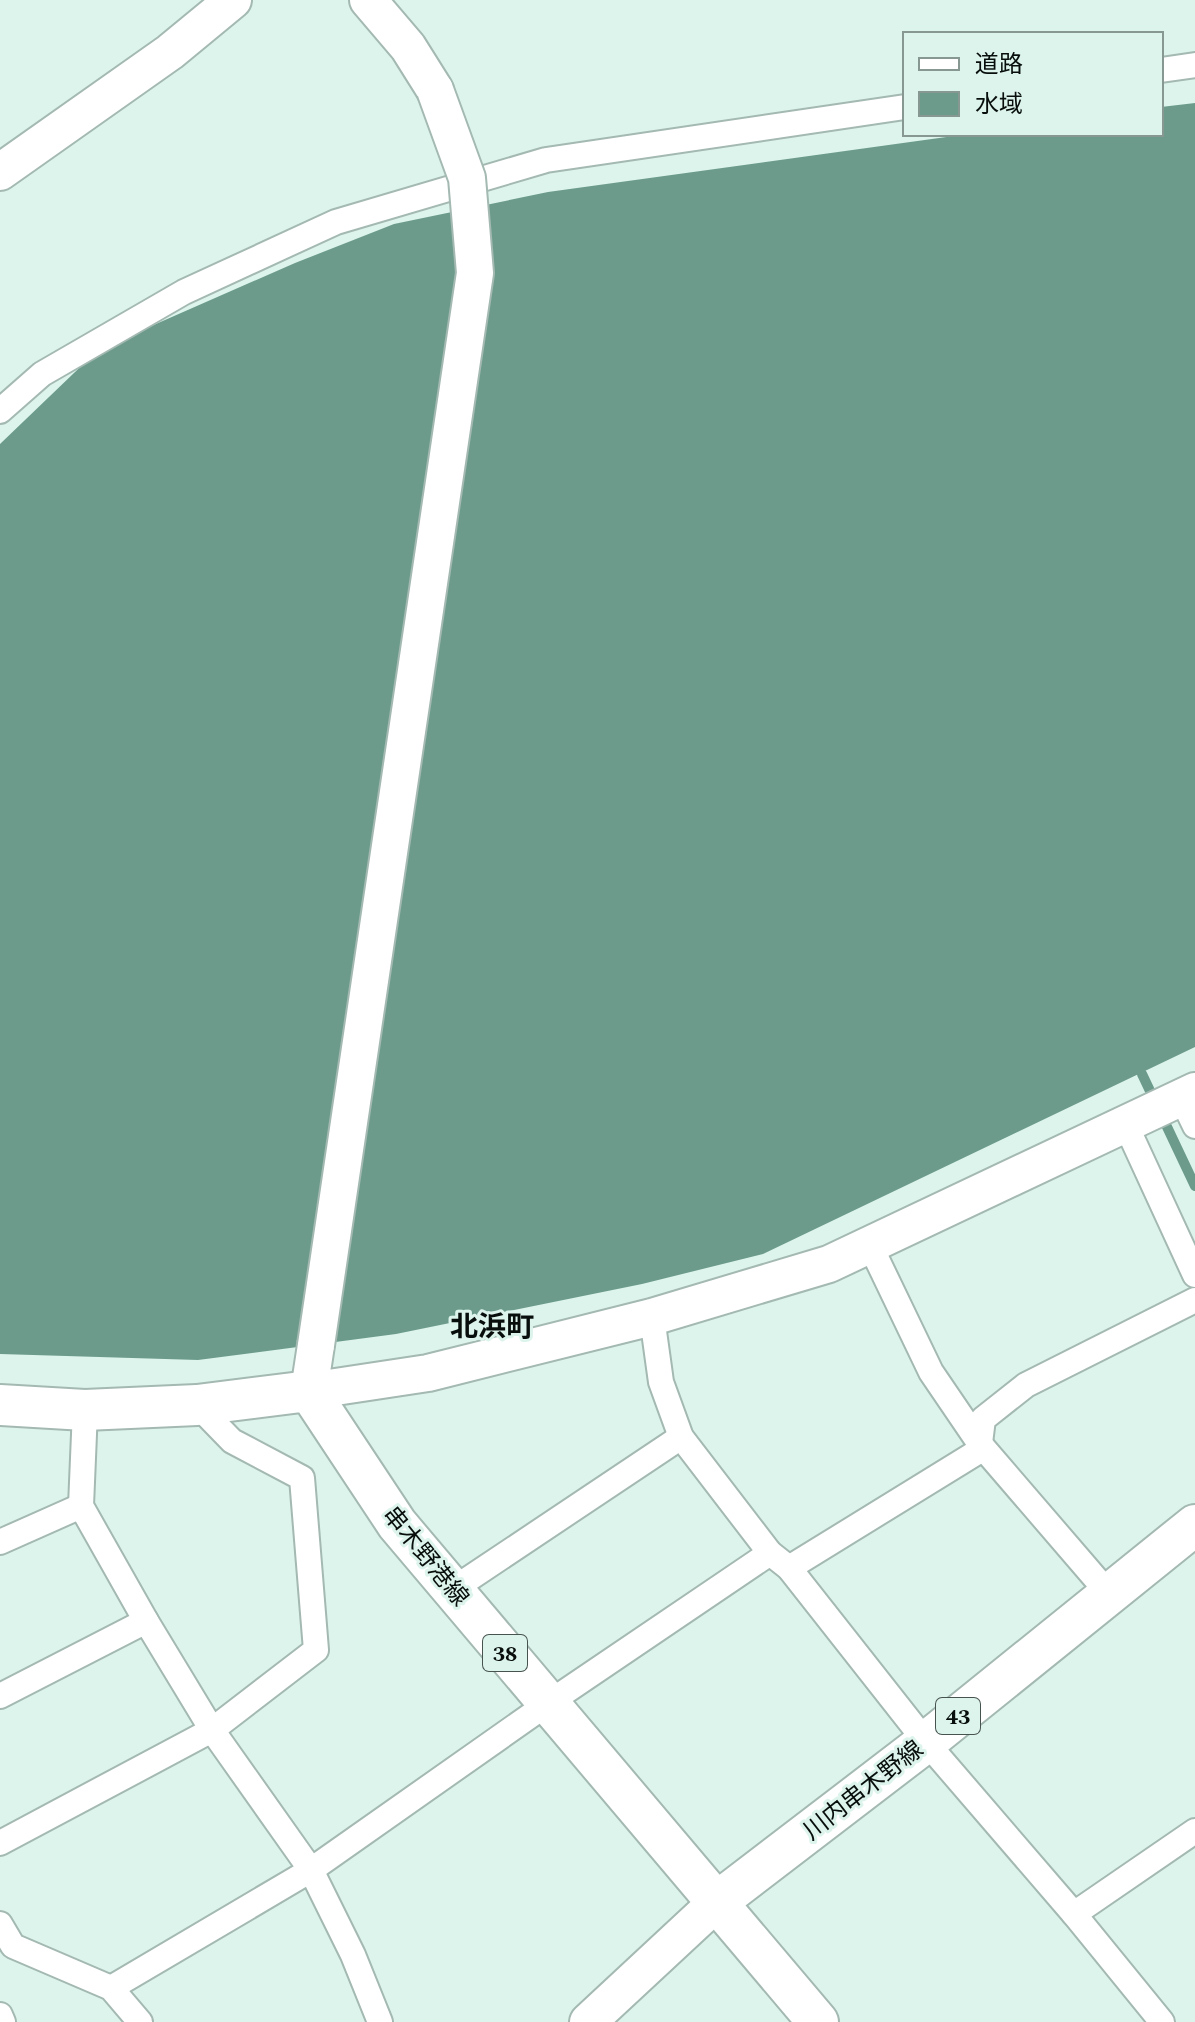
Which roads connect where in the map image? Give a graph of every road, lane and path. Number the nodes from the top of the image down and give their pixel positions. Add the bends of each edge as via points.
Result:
1 (233, 0) edge
2 (368, 0) edge
3 (1195, 65) edge
4 (1163, 70) edge
5 (903, 107) edge
6 (0, 172) edge
7 (0, 411) edge
8 (1190, 1105) edge
9 (1125, 1123) junction
10 (870, 1245) junction
11 (1195, 1275) edge
12 (1195, 1300) edge
13 (652, 1317) junction
14 (309, 1391) junction
15 (0, 1405) edge
16 (197, 1405) junction
17 (85, 1410) junction
18 (681, 1437) junction
19 (980, 1444) junction
20 (81, 1506) junction
21 (1195, 1525) edge
22 (0, 1542) edge
23 (780, 1560) junction
24 (452, 1590) junction
25 (1109, 1594) junction
26 (146, 1621) junction
27 (0, 1696) edge
28 (547, 1704) junction
29 (212, 1730) junction
30 (926, 1742) junction
31 (1195, 1831) edge
32 (0, 1843) edge
33 (311, 1870) junction
34 (717, 1902) junction
35 (1074, 1914) junction
36 (0, 1924) edge
37 (6, 1956) edge
38 (111, 1988) junction
39 (0, 2015) edge
40 (3, 2022) edge
41 (140, 2022) edge
42 (380, 2022) edge
43 (588, 2022) edge
44 (818, 2022) edge
45 (1162, 2022) edge

1 - 6 street via 170,52
2 - 14 street, bridge via 408,47 435,90 467,178 475,273
3 - 4 street
5 - 7 street via 546,160 336,222 184,292 42,374
8 - 9 street
9 - 10 street
9 - 11 street
10 - 13 street via 829,1264
10 - 19 street via 931,1372
12 - 19 street via 1026,1385 983,1419
13 - 14 street via 428,1373
13 - 18 street via 661,1382
14 - 16 main road
14 - 24 main road, 串木野港線 / 38 via 397,1524
15 - 17 main road
16 - 17 main road
16 - 29 street via 232,1441 302,1478 316,1650
17 - 20 street
18 - 23 street
18 - 24 street
19 - 23 street via 979,1451
19 - 25 street
20 - 22 street
20 - 26 street
21 - 25 main road, 川内串木野線 / 43
23 - 28 street
23 - 30 street
24 - 28 main road, 串木野港線 / 38
25 - 30 main road, 川内串木野線 / 43
26 - 27 street
26 - 29 street
28 - 33 street
28 - 34 main road, 串木野港線 / 38
29 - 32 street
29 - 33 street
30 - 34 main road, 川内串木野線 / 43
30 - 35 street
31 - 35 street
33 - 38 street
33 - 42 street
34 - 43 street
34 - 44 main road, 串木野港線 / 38
35 - 45 street
36 - 37 street
37 - 38 street
38 - 41 street
39 - 40 street

